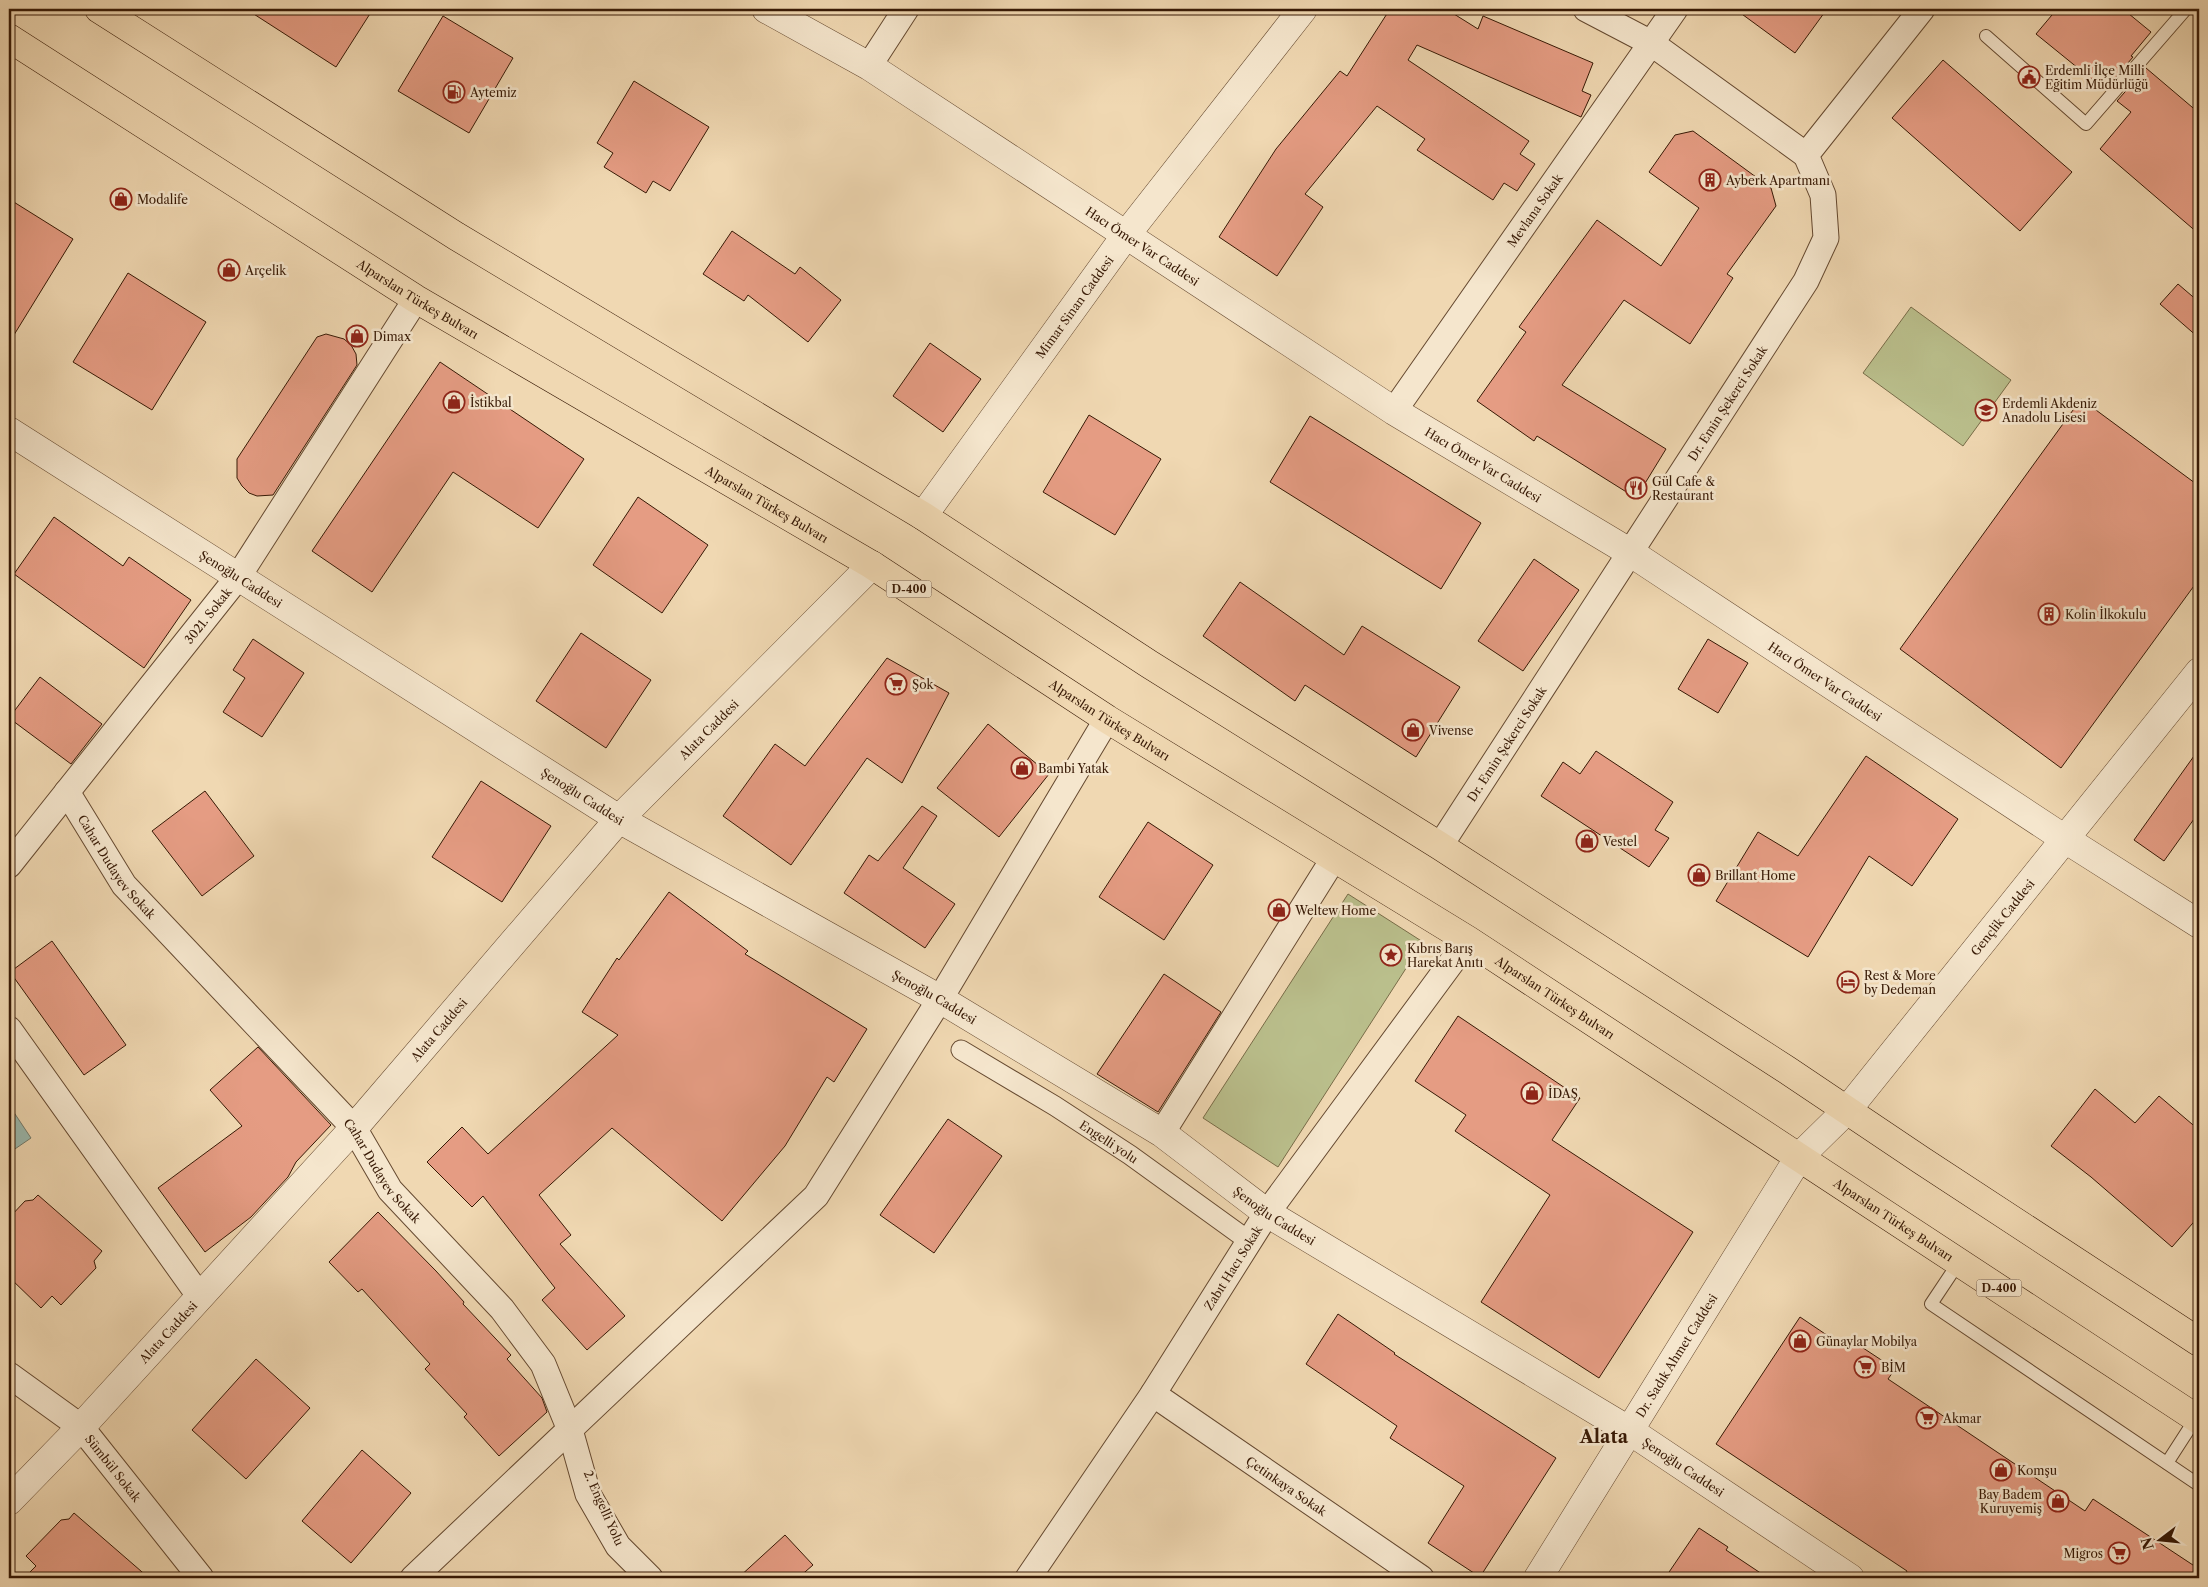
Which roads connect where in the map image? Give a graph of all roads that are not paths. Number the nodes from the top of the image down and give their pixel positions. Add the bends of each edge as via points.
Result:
1 (766, 9) edge
2 (906, 9) edge
3 (1586, 9) edge
4 (1675, 9) edge
5 (1922, 9) edge
6 (2186, 9) edge
7 (1294, 12) edge
8 (115, 13) edge
9 (1986, 36) dead end
10 (9, 38) edge
11 (1651, 43) junction
12 (869, 66) junction
13 (1806, 155) junction
14 (1126, 235) junction
15 (416, 299) junction
16 (1394, 412) junction
17 (9, 431) edge
18 (923, 516) junction
19 (1631, 552) junction
20 (872, 564) junction
21 (238, 577) junction
22 (2199, 672) edge
23 (1107, 719) junction
24 (67, 792) junction
25 (619, 820) junction
26 (2065, 839) junction
27 (1440, 846) junction
28 (1334, 858) junction
29 (9, 865) edge
30 (2199, 924) edge
31 (1468, 940) junction
32 (940, 998) junction
33 (9, 1029) edge
34 (961, 1050) dead end
35 (1848, 1109) junction
36 (354, 1128) junction
37 (1162, 1134) junction
38 (1799, 1157) junction
39 (1267, 1214) junction
40 (1249, 1241) junction
41 (1959, 1262) junction
42 (200, 1297) junction
43 (2199, 1342) edge
44 (9, 1375) edge
45 (1154, 1394) junction
46 (2198, 1418) edge
47 (81, 1427) junction
48 (570, 1430) junction
49 (1630, 1431) junction
50 (2167, 1463) junction
51 (2199, 1485) edge
52 (9, 1501) edge
53 (618, 1546) joint
54 (201, 1578) edge
55 (412, 1578) edge
56 (650, 1578) edge
57 (1028, 1578) edge
58 (1421, 1578) edge
59 (1538, 1578) edge
60 (1850, 1578) edge

1 - 12 street, Hacı Ömer Var Caddesi
2 - 12 street
3 - 11 street
4 - 11 street, Mevlana Sokak
5 - 13 street
6 - 9 lane via 2086,124
7 - 14 street, Mimar Sinan Caddesi
8 - 18 highway via 456,236
10 - 15 highway, Alparslan Türkeş Bulvarı / D-400
11 - 13 street
11 - 16 street, Mevlana Sokak
12 - 14 street, Hacı Ömer Var Caddesi
13 - 19 street, Dr. Emin Şekerci Sokak via 1823,195 1826,238 1806,281
14 - 16 street, Hacı Ömer Var Caddesi
14 - 18 street, Mimar Sinan Caddesi
15 - 20 highway, Alparslan Türkeş Bulvarı / D-400
15 - 21 street, 3021. Sokak
16 - 19 street, Hacı Ömer Var Caddesi
17 - 21 street, Şenoğlu Caddesi
18 - 27 highway via 1149,664
19 - 26 street, Hacı Ömer Var Caddesi
19 - 27 street, Dr. Emin Şekerci Sokak
20 - 23 highway, Alparslan Türkeş Bulvarı / D-400
20 - 25 street, Alata Caddesi
21 - 24 street, 3021. Sokak
21 - 25 street, Şenoğlu Caddesi
22 - 26 street, Gençlik Caddesi
23 - 28 highway, Alparslan Türkeş Bulvarı / D-400
23 - 32 street
24 - 29 street, 3021. Sokak
24 - 36 street, Cahar Dudayev Sokak via 124,885
25 - 32 street, Şenoğlu Caddesi
25 - 36 street, Alata Caddesi
26 - 30 street, Hacı Ömer Var Caddesi
26 - 35 street, Gençlik Caddesi
27 - 35 highway
28 - 31 highway, Alparslan Türkeş Bulvarı / D-400
28 - 37 street
31 - 38 highway, Alparslan Türkeş Bulvarı / D-400
31 - 39 street, Zabıt Hacı Sokak
32 - 37 street, Şenoğlu Caddesi
32 - 48 street via 816,1196
33 - 42 street
34 - 40 street, Engelli yolu via 1130,1155
35 - 38 street, Gençlik Caddesi
35 - 43 highway via 1914,1156
36 - 42 street, Alata Caddesi
36 - 48 street, Cahar Dudayev Sokak via 390,1190 502,1309 543,1364
37 - 39 street, Şenoğlu Caddesi
38 - 41 highway, Alparslan Türkeş Bulvarı / D-400
38 - 49 street, Dr. Sadık Ahmet Caddesi
39 - 40 street, Zabıt Hacı Sokak
39 - 49 street, Şenoğlu Caddesi
40 - 45 street, Zabıt Hacı Sokak
41 - 46 highway, Alparslan Türkeş Bulvarı / D-400
41 - 50 lane via 1931,1304
42 - 47 street, Alata Caddesi
44 - 47 street, Sümbül Sokak
45 - 57 street, Zabıt Hacı Sokak
45 - 58 street, Çetinkaya Sokak
46 - 50 lane
47 - 52 street, Alata Caddesi
47 - 54 street, Sümbül Sokak
48 - 53 street, Cahar Dudayev Sokak via 588,1494
48 - 55 street
49 - 59 street, Dr. Sadık Ahmet Caddesi
49 - 60 street, Şenoğlu Caddesi
50 - 51 lane
53 - 56 street, 2. Engelli Yolu

